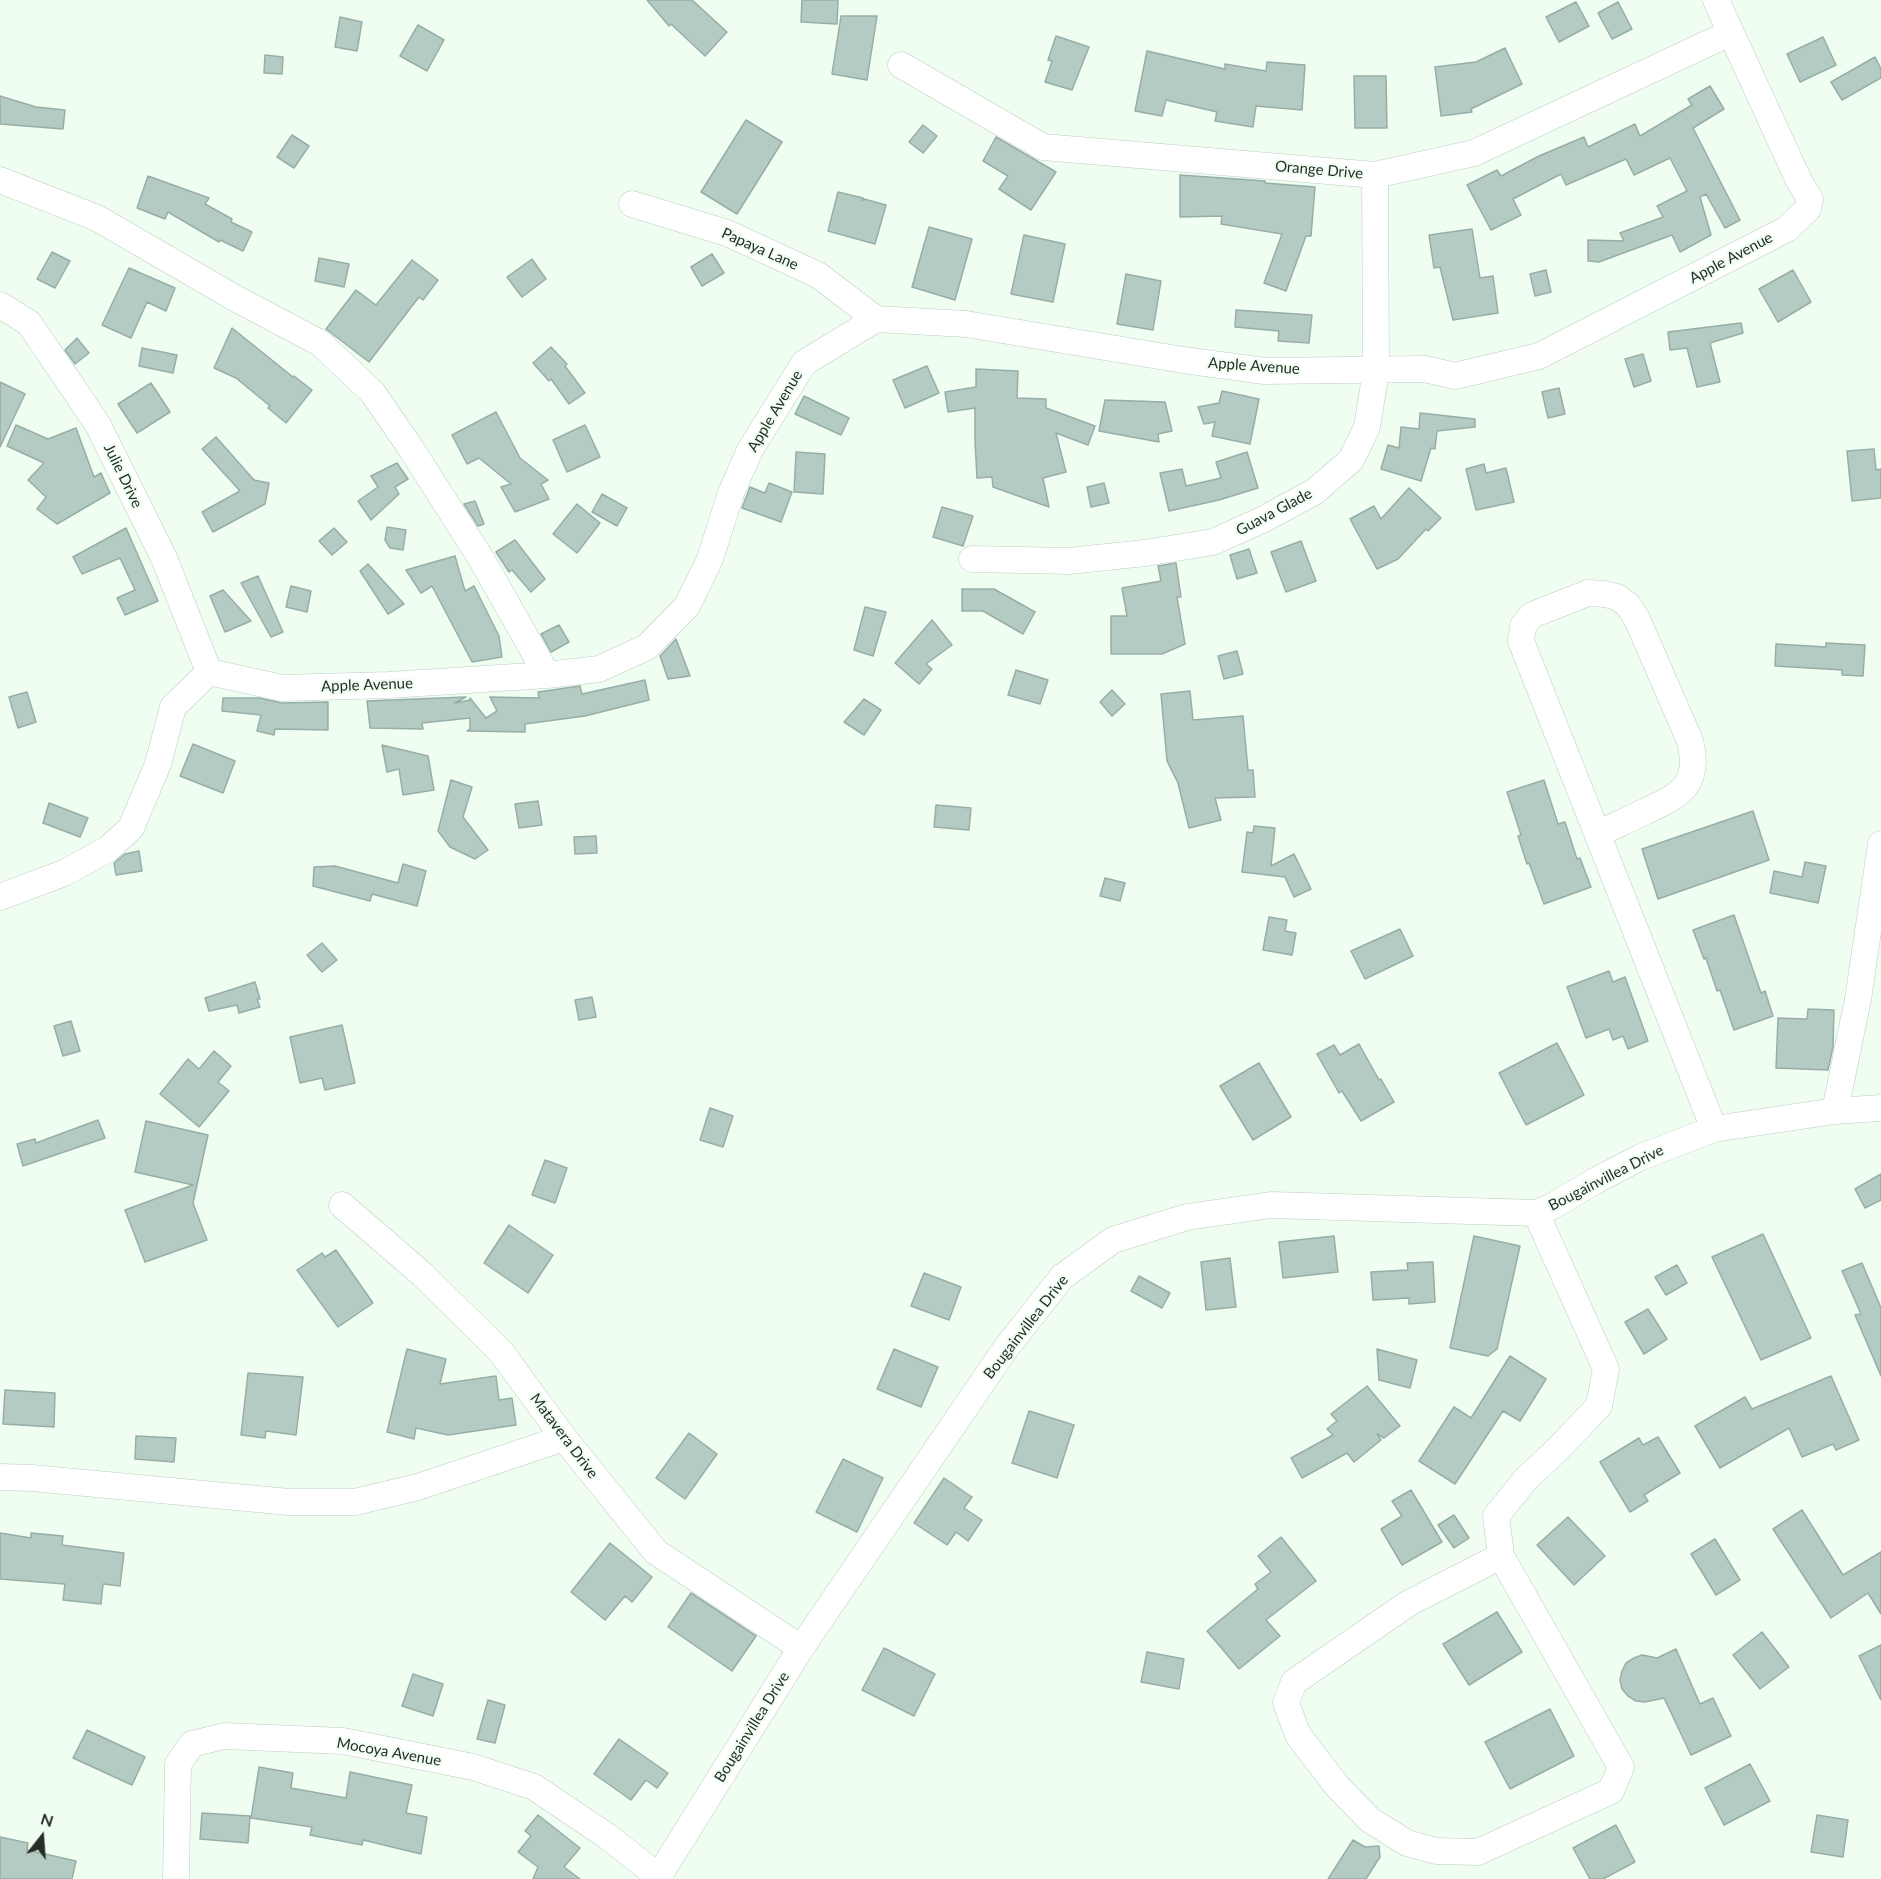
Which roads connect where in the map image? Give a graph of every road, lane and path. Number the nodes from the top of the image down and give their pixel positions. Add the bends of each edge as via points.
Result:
1 (1716, 0) edge
2 (1730, 33) junction
3 (901, 65) dead end
4 (1375, 175) junction
5 (0, 180) edge
6 (632, 204) dead end
7 (0, 305) edge
8 (876, 319) junction
9 (1376, 371) junction
10 (972, 559) dead end
11 (209, 672) junction
12 (548, 675) junction
13 (1599, 834) junction
14 (1881, 844) edge
15 (0, 897) edge
16 (1881, 1108) edge
17 (1835, 1111) junction
18 (1714, 1129) junction
19 (342, 1205) dead end
20 (1536, 1213) junction
21 (564, 1438) junction
22 (0, 1477) edge
23 (1501, 1556) junction
24 (801, 1648) junction
25 (658, 1878) edge
26 (176, 1879) edge

1 - 2 street
2 - 4 street, Orange Drive via 1474,153
2 - 9 street, Apple Avenue via 1810,199 1808,209 1788,229 1539,357 1455,376 1425,369
3 - 4 street, Orange Drive via 1043,147
4 - 9 street, Guava Glade
5 - 12 street via 97,218 320,343 373,393 398,429 482,560
6 - 8 street, Papaya Lane via 727,233 818,275
7 - 11 street, Julie Drive via 29,323 98,425 164,558
8 - 9 street, Apple Avenue via 966,324 1266,370
8 - 12 street, Apple Avenue via 804,363 750,450 731,493 710,559 687,606 647,646 599,669
9 - 10 street, Guava Glade via 1367,427 1351,460 1314,492 1264,519 1213,542 1145,553 1069,561
11 - 12 street, Apple Avenue via 282,688
11 - 15 street via 173,706 158,764 131,828 108,849 64,873
13 - 13 street via 1521,641 1523,626 1532,615 1588,593 1617,597 1628,605 1686,730 1694,756 1693,772 1686,787 1673,799
13 - 18 street
14 - 17 street via 1858,999
16 - 17 street, Bougainvillea Drive
17 - 18 street, Bougainvillea Drive
18 - 20 street, Bougainvillea Drive via 1641,1157
19 - 21 street, Matavera Drive via 423,1275 501,1352
20 - 23 street via 1606,1369 1599,1406 1526,1479 1496,1516
20 - 24 street, Bougainvillea Drive via 1272,1205 1187,1217 1113,1240 1062,1277 1006,1348
21 - 22 street via 418,1486 355,1502 289,1502
21 - 24 street, Matavera Drive via 656,1552
23 - 23 street via 1409,1603 1293,1682 1286,1703 1298,1735 1337,1786 1370,1820 1407,1843 1436,1851 1478,1852 1611,1791 1621,1767
24 - 25 street, Bougainvillea Drive
25 - 26 street, Mocoya Avenue via 607,1836 534,1787 473,1767 343,1741 224,1736 192,1744 178,1764

